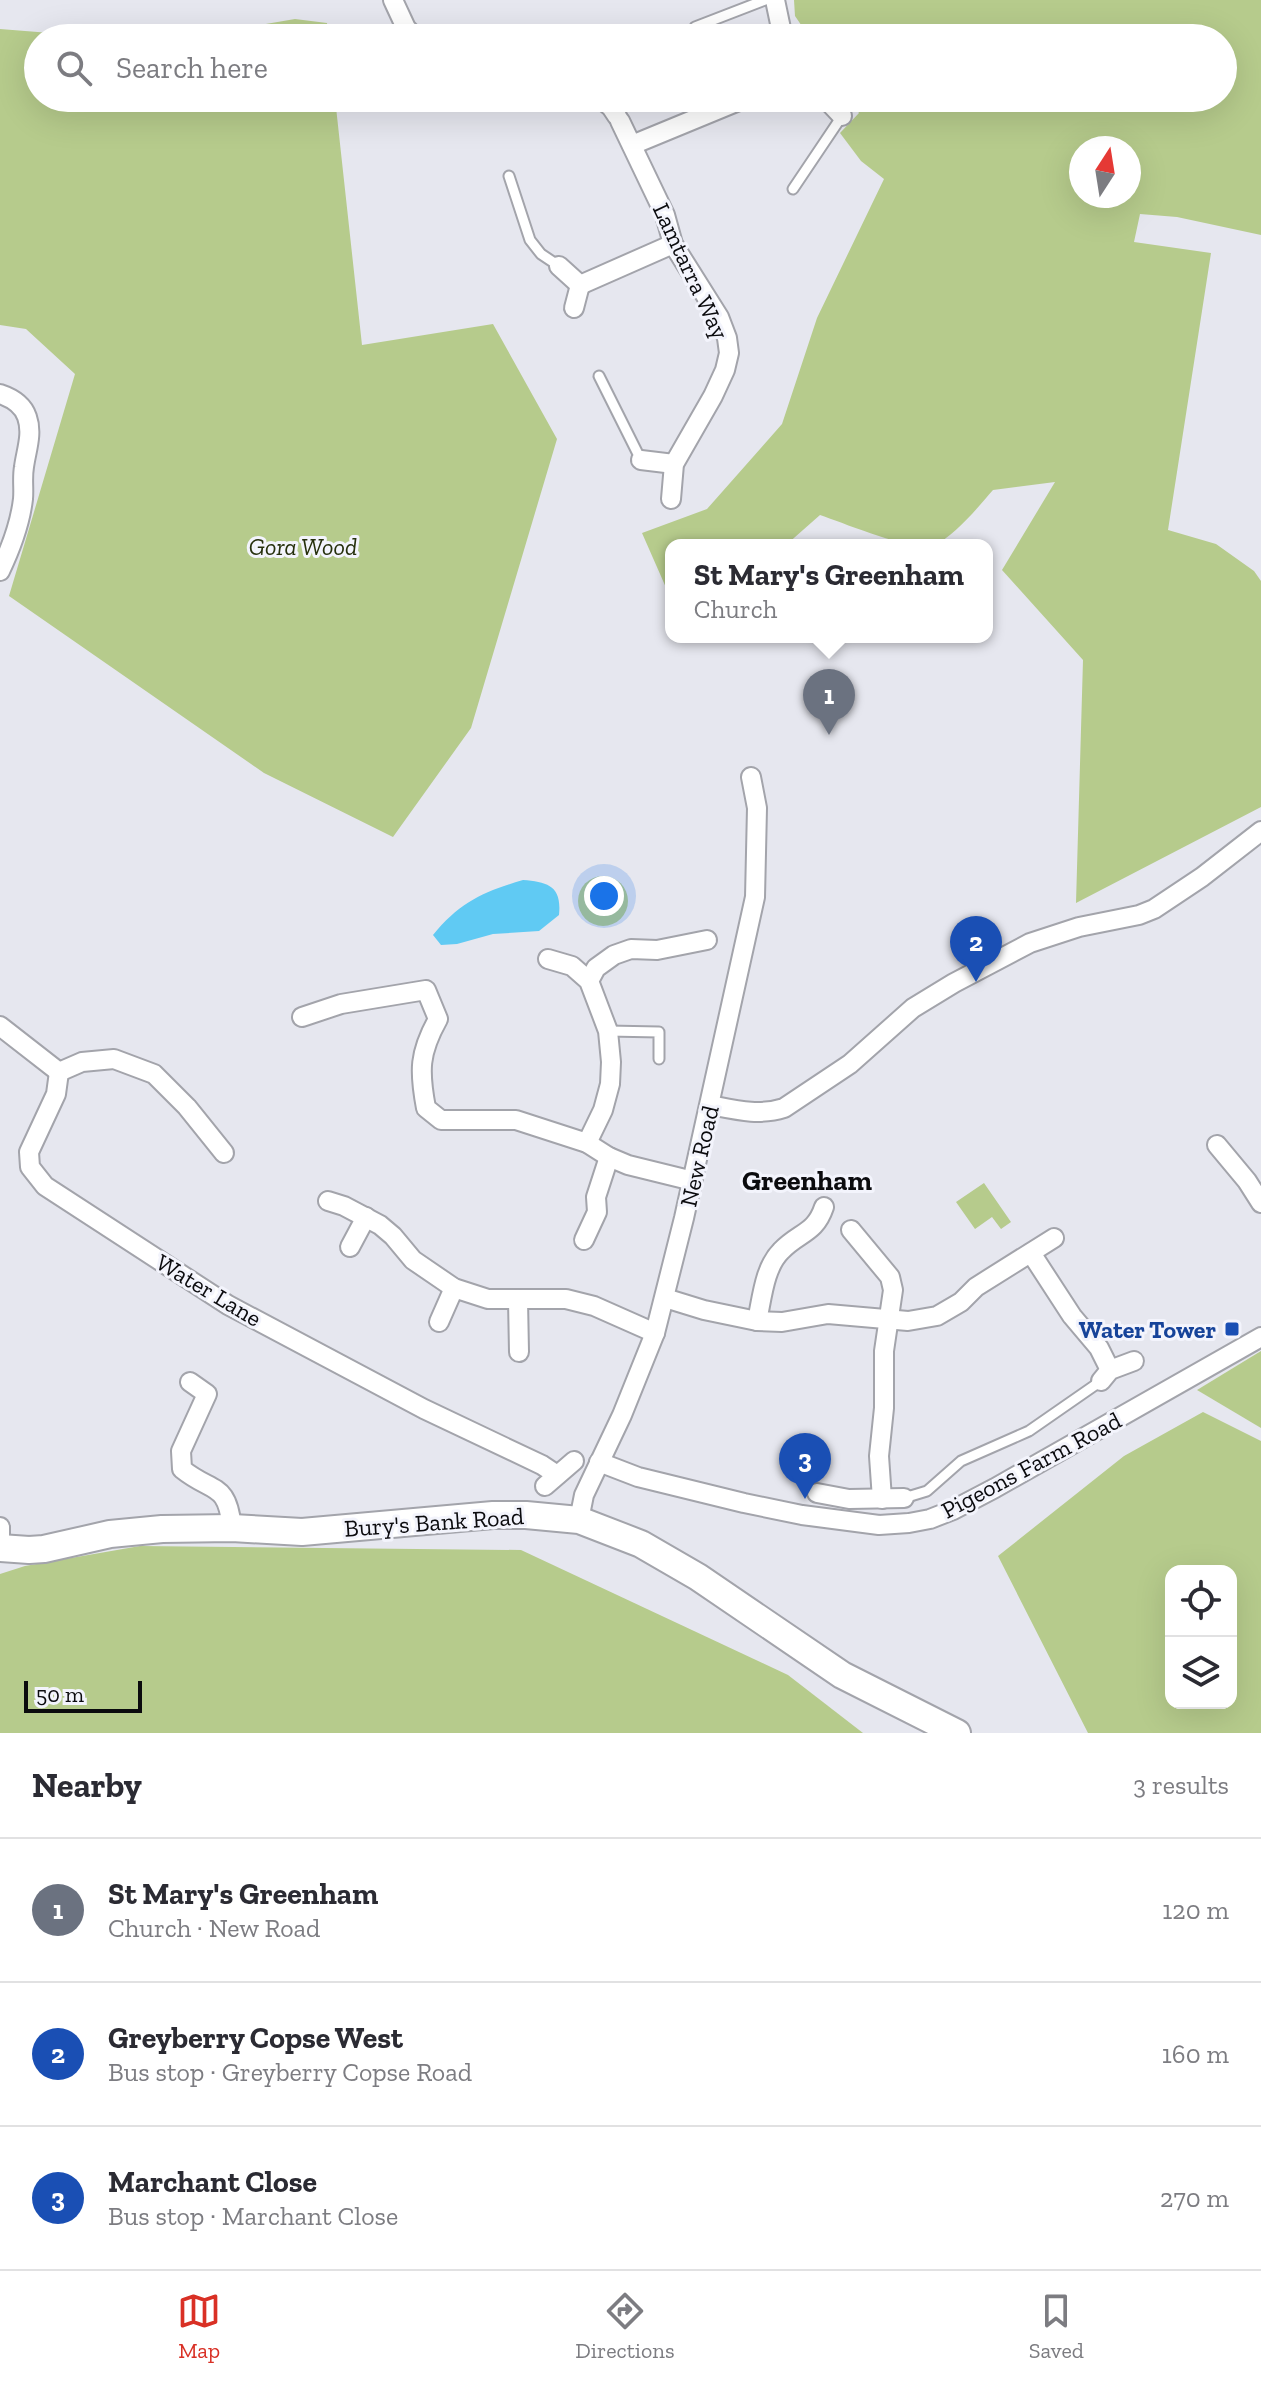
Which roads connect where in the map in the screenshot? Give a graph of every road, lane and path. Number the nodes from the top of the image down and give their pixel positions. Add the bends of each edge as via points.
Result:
1 (393, 0) edge
2 (765, 0) edge
3 (775, 0) edge
4 (404, 24) edge
5 (703, 24) edge
6 (780, 24) edge
7 (614, 112) edge
8 (712, 112) edge
9 (838, 112) edge
10 (842, 116) joint
11 (632, 145) junction
12 (509, 176) dead end
13 (793, 189) dead end
14 (673, 244) junction
15 (559, 266) joint
16 (580, 285) junction
17 (574, 308) dead end
18 (599, 376) dead end
19 (0, 394) edge
20 (641, 460) joint
21 (674, 464) junction
22 (671, 499) dead end
23 (0, 571) edge
24 (751, 777) dead end
25 (1261, 831) edge
26 (707, 940) dead end
27 (548, 959) dead end
28 (589, 981) junction
29 (302, 1017) dead end
30 (0, 1026) edge
31 (608, 1031) junction
32 (659, 1059) dead end
33 (59, 1072) junction
34 (710, 1105) junction
35 (587, 1143) junction
36 (1217, 1145) dead end
37 (224, 1153) dead end
38 (609, 1157) junction
39 (693, 1181) junction
40 (328, 1201) dead end
41 (1261, 1203) edge
42 (824, 1207) dead end
43 (366, 1217) junction
44 (851, 1230) dead end
45 (1054, 1238) dead end
46 (584, 1240) dead end
47 (350, 1247) dead end
48 (1031, 1253) junction
49 (454, 1288) junction
50 (665, 1298) junction
51 (518, 1300) junction
52 (888, 1320) junction
53 (757, 1321) junction
54 (439, 1322) dead end
55 (655, 1333) junction
56 (1261, 1337) edge
57 (519, 1352) dead end
58 (1134, 1361) dead end
59 (1106, 1376) junction
60 (190, 1382) dead end
61 (574, 1461) dead end
62 (599, 1462) junction
63 (817, 1493) dead end
64 (904, 1498) joint
65 (882, 1499) junction
66 (579, 1520) junction
67 (0, 1527) edge
68 (232, 1528) junction
69 (0, 1537) edge
70 (0, 1548) edge
71 (957, 1733) edge

1 - 4 street
2 - 5 lane
3 - 6 street
7 - 11 street, Lamtarra Way
8 - 11 street
9 - 10 street
10 - 13 lane
11 - 14 street, Lamtarra Way
12 - 15 lane via 530,240
14 - 16 street
14 - 21 street, Lamtarra Way via 719,317 729,353 713,396
15 - 16 street
16 - 17 street
18 - 20 lane
19 - 23 street via 18,404 30,435 20,513
20 - 21 street
21 - 22 street, Lamtarra Way
24 - 34 street, New Road via 757,808 755,897
25 - 34 street via 1154,909 1030,943 954,983 913,1008 850,1064 784,1108 753,1112
26 - 28 street via 657,950 631,949 596,968
27 - 28 street via 572,966
28 - 31 street
29 - 35 street via 341,1004 426,990 438,1019 427,1039 420,1076 426,1108 441,1120 516,1120
30 - 33 street
31 - 32 lane via 659,1032
31 - 35 street via 610,1084
33 - 37 street via 82,1062 114,1059 154,1074
33 - 61 street, Water Lane via 56,1094 29,1152 30,1167 45,1186 228,1305 542,1465 551,1480
34 - 39 street, New Road
35 - 38 street
36 - 41 street
38 - 39 street
38 - 46 street via 596,1197 597,1212
39 - 50 street, New Road
40 - 43 street
42 - 53 street via 819,1223 780,1252 767,1276
43 - 47 street
43 - 49 street
44 - 52 street via 890,1277
45 - 48 street
48 - 52 street via 937,1316
48 - 59 street via 1099,1348
49 - 51 street via 488,1299
49 - 54 street
50 - 53 street
50 - 55 street, New Road
51 - 55 street via 566,1299
51 - 57 street
52 - 53 street via 828,1314
52 - 65 street via 879,1456
55 - 62 street, New Road
56 - 62 street, Pigeons Farm Road via 995,1488 953,1510 909,1523 879,1525 802,1515 638,1477
58 - 59 street
59 - 64 lane via 1029,1431 961,1461 927,1491
60 - 68 street via 207,1394 181,1451 182,1469 226,1498
62 - 66 street, New Road
63 - 65 street
64 - 65 street
66 - 68 street, Bury's Bank Road via 493,1515 302,1532
66 - 71 street, Bury's Bank Road via 652,1550 842,1675
67 - 69 street
68 - 70 street, Bury's Bank Road via 132,1531 44,1549

